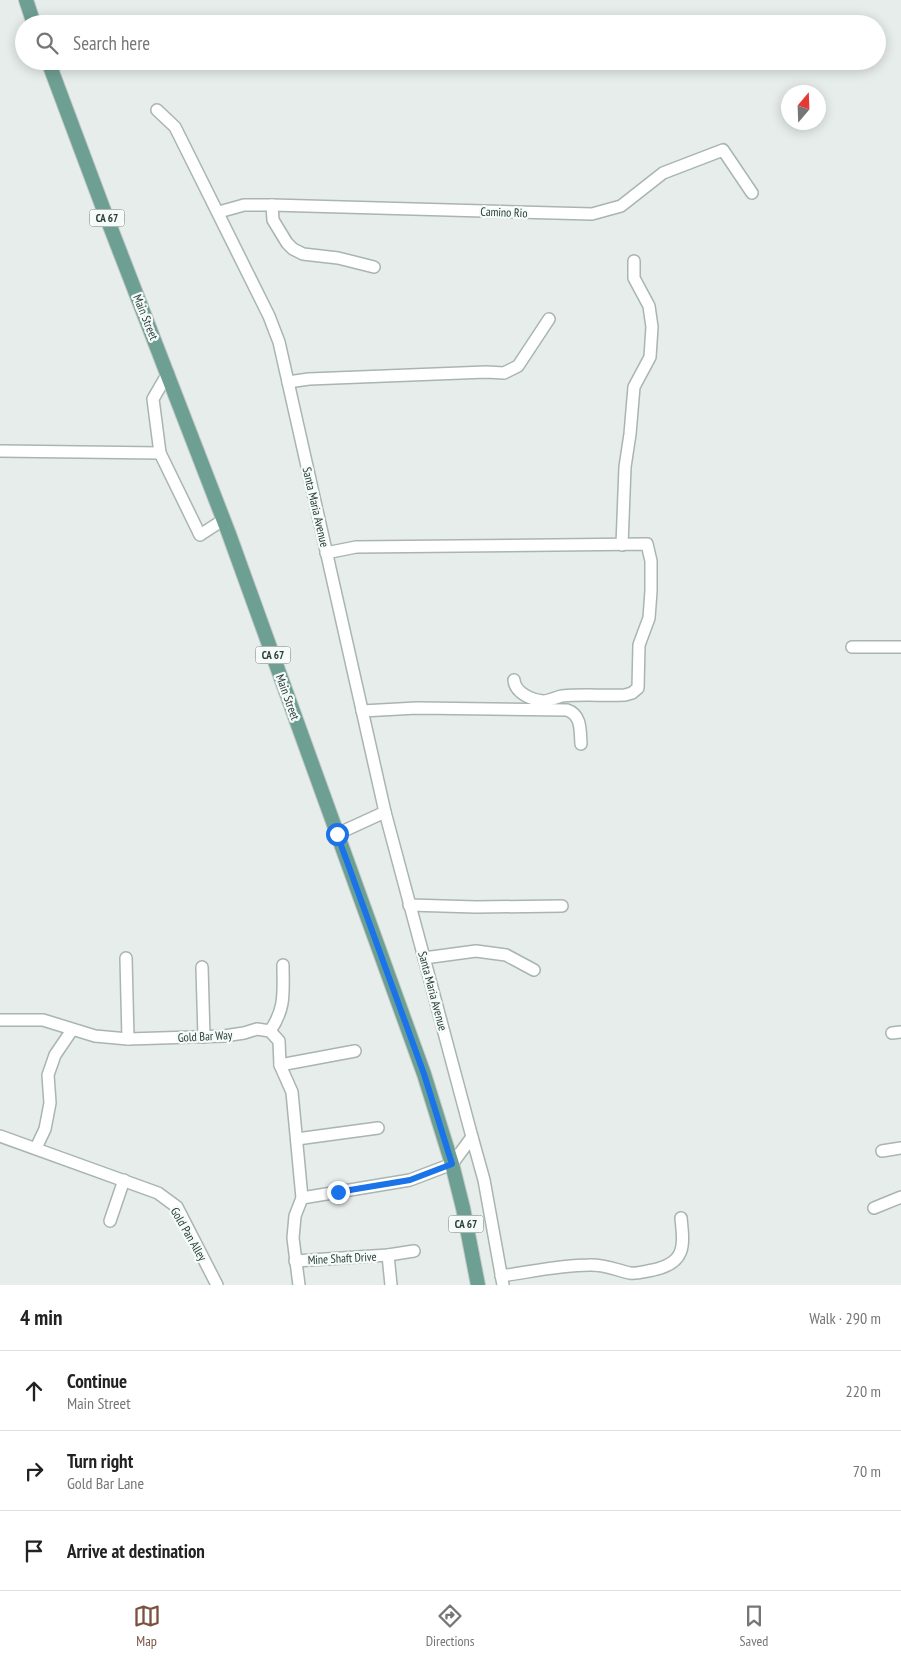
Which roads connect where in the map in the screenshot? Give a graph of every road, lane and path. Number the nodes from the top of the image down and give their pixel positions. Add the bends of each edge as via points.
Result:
1 (26, 0) edge
2 (31, 15) edge
3 (51, 70) edge
4 (157, 110) dead end
5 (752, 193) dead end
6 (272, 205) junction
7 (218, 212) junction
8 (634, 261) dead end
9 (374, 267) dead end
10 (549, 319) dead end
11 (168, 373) junction
12 (288, 382) junction
13 (0, 451) edge
14 (160, 453) junction
15 (223, 520) junction
16 (622, 545) junction
17 (326, 553) junction
18 (852, 647) dead end
19 (901, 647) edge
20 (514, 680) dead end
21 (362, 711) junction
22 (581, 744) dead end
23 (384, 812) junction
24 (337, 834) junction
25 (409, 905) junction
26 (562, 906) dead end
27 (126, 958) dead end
28 (424, 958) junction
29 (283, 965) dead end
30 (202, 967) dead end
31 (534, 970) dead end
32 (0, 1020) edge
33 (72, 1030) junction
34 (270, 1031) junction
35 (204, 1038) junction
36 (128, 1039) junction
37 (355, 1051) dead end
38 (280, 1065) junction
39 (378, 1128) dead end
40 (0, 1136) edge
41 (472, 1137) junction
42 (296, 1139) junction
43 (36, 1148) junction
44 (901, 1148) edge
45 (882, 1151) dead end
46 (452, 1164) junction
47 (124, 1180) junction
48 (901, 1196) edge
49 (302, 1198) junction
50 (874, 1208) dead end
51 (681, 1218) dead end
52 (110, 1221) dead end
53 (414, 1252) dead end
54 (388, 1255) junction
55 (295, 1261) junction
56 (502, 1280) edge
57 (217, 1285) edge
58 (299, 1285) edge
59 (391, 1285) edge
60 (478, 1285) edge

1 - 2 main road
3 - 11 main road, Main Street / CA 67
4 - 7 street, Santa Maria Avenue via 175,127
5 - 6 street, Camino Rio via 723,150 663,173 621,206 592,214
6 - 7 street, Camino Rio via 244,205
6 - 9 street via 273,220 294,250
7 - 12 street, Santa Maria Avenue via 270,316
8 - 16 street via 634,278 649,306 652,327 650,357 634,387 625,467
10 - 12 street via 518,366 504,373
11 - 14 street via 153,399
11 - 15 main road, Main Street / CA 67
12 - 17 street, Santa Maria Avenue
13 - 14 street
14 - 15 street via 200,535
15 - 24 main road, Main Street / CA 67
16 - 17 street via 356,547
16 - 20 street via 647,544 652,561 649,618 639,645 638,688 625,695 563,696 544,701 523,694
17 - 21 street, Santa Maria Avenue
18 - 19 street
21 - 22 street via 417,708 567,710 576,715 579,722
21 - 23 street, Santa Maria Avenue
23 - 24 street
23 - 25 street, Santa Maria Avenue
24 - 46 main road, Main Street / CA 67 via 424,1074
25 - 26 street
25 - 28 street, Santa Maria Avenue
27 - 36 street
28 - 31 street via 476,951 506,955
28 - 41 street, Santa Maria Avenue
29 - 34 street via 282,1003 278,1019
30 - 35 street
32 - 33 street, Gold Bar Way via 43,1020
33 - 36 street, Gold Bar Way
33 - 43 street via 55,1055 48,1075 50,1103 45,1129
34 - 35 street, Gold Bar Way via 258,1029
34 - 38 street via 279,1041
35 - 36 street, Gold Bar Way
37 - 38 street
38 - 42 street via 292,1092
39 - 42 street
40 - 43 street, Gold Pan Alley
41 - 46 street
41 - 56 street, Santa Maria Avenue via 484,1180
42 - 49 street
43 - 47 street, Gold Pan Alley
44 - 45 street
46 - 49 street via 410,1180
46 - 60 main road, Main Street / CA 67
47 - 52 street
47 - 57 street, Gold Pan Alley via 158,1193 177,1207
48 - 50 street
49 - 55 street via 295,1216
51 - 56 street via 682,1249 672,1264 658,1269 631,1273 605,1265 588,1265
53 - 54 street, Mine Shaft Drive
54 - 55 street, Mine Shaft Drive
54 - 59 street, Mine Shaft Drive
55 - 58 street

